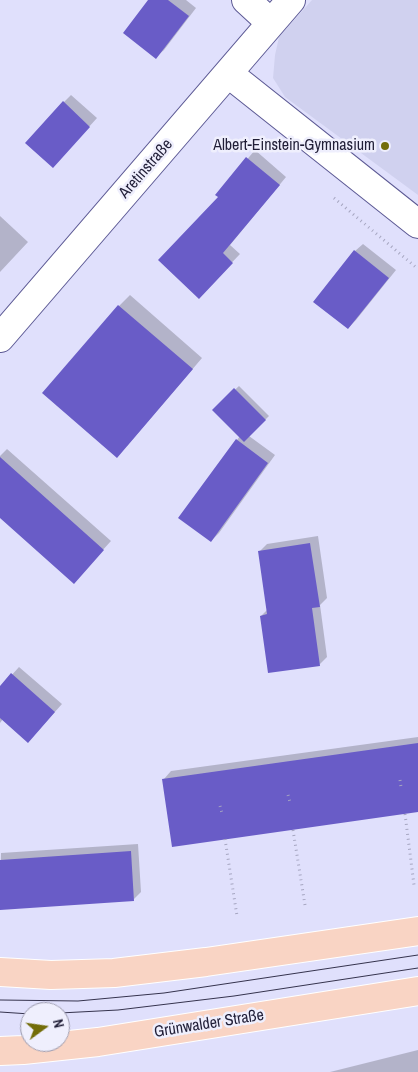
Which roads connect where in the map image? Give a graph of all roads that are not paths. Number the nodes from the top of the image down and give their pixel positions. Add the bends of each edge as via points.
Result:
1 (246, 0) edge
2 (291, 0) edge
3 (271, 23) junction
4 (229, 74) junction
5 (418, 224) edge
6 (0, 338) edge
7 (418, 931) edge
8 (0, 972) edge
9 (418, 991) edge
10 (0, 1051) edge

1 - 3 street
2 - 3 street, Aretinstraße
3 - 4 street, Aretinstraße
4 - 5 street
4 - 6 street, Aretinstraße
7 - 8 main road via 114,973 51,975
9 - 10 main road, Grünwalder Straße via 98,1042

